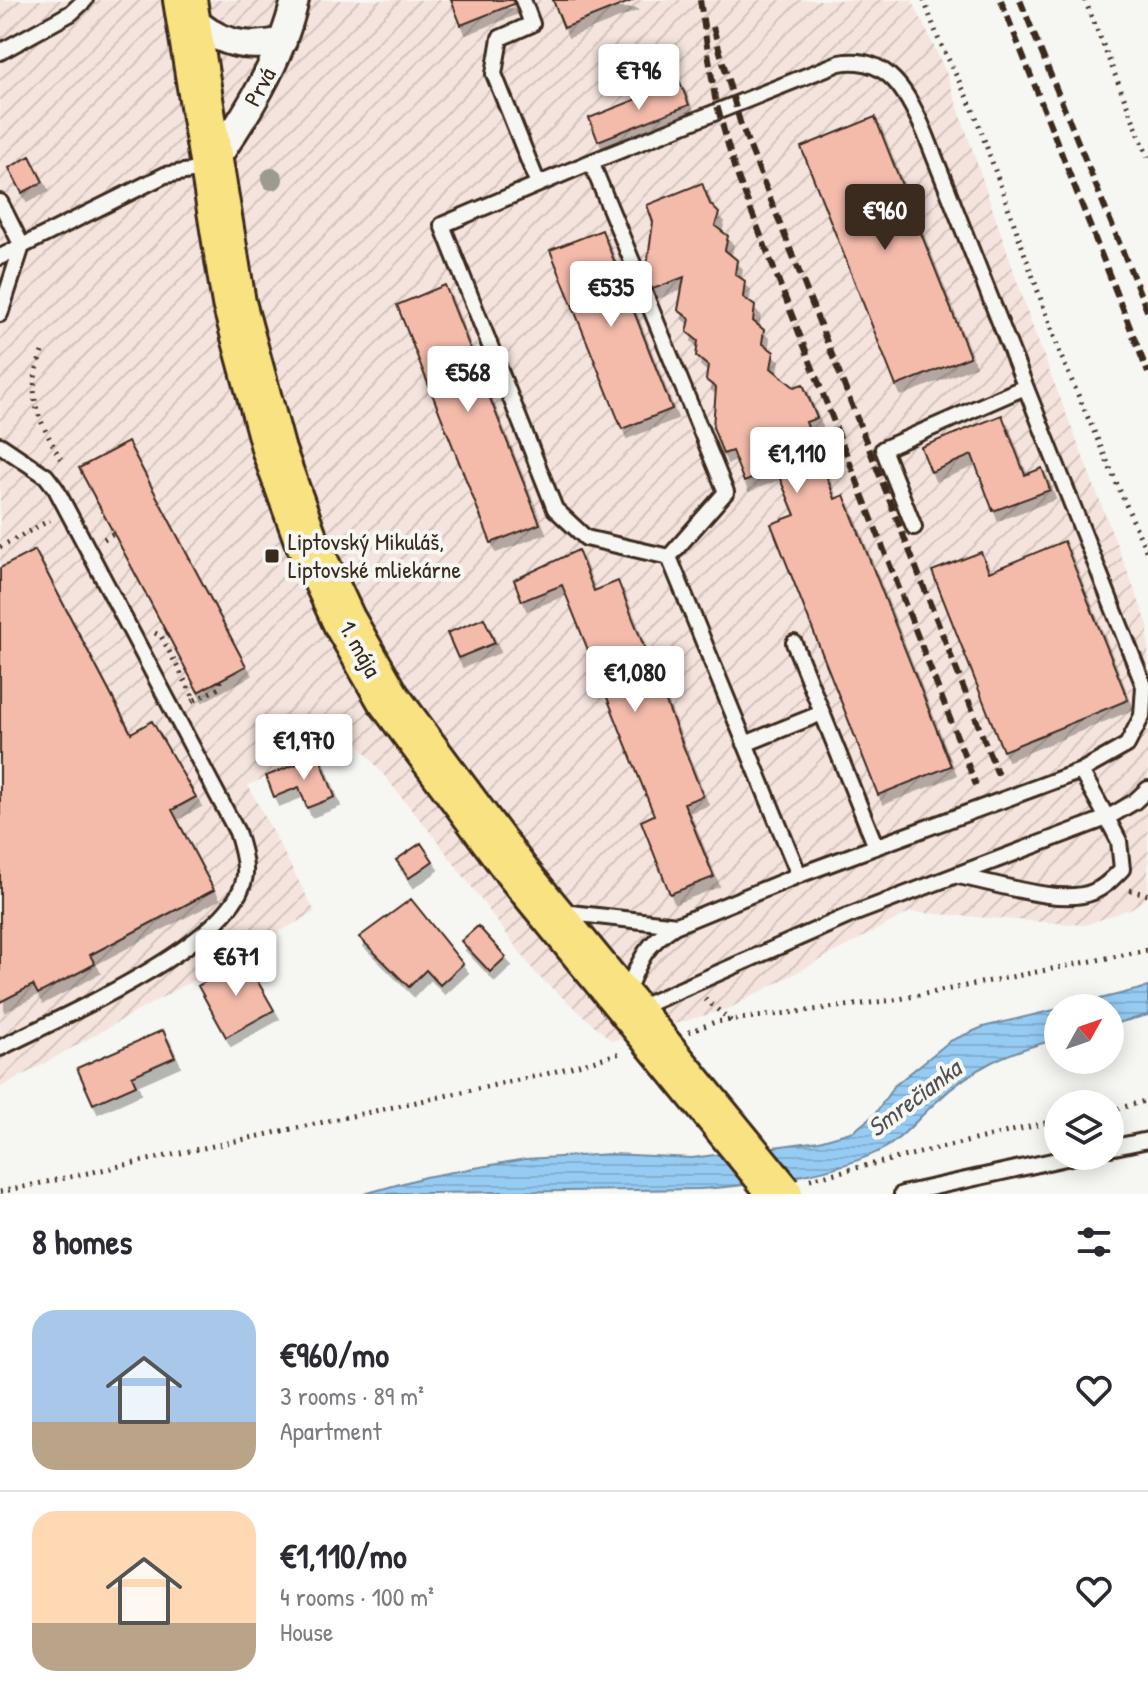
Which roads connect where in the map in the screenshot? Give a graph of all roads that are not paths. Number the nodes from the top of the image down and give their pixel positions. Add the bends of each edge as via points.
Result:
1 (85, 0) edge
2 (295, 0) edge
3 (523, 0) edge
4 (187, 8) edge
5 (283, 41) junction
6 (0, 52) edge
7 (591, 162) junction
8 (210, 168) junction
9 (538, 184) junction
10 (0, 202) edge
11 (22, 246) junction
12 (0, 257) edge
13 (636, 271) dead end
14 (644, 292) dead end
15 (0, 314) edge
16 (1025, 387) junction
17 (0, 445) edge
18 (914, 527) dead end
19 (669, 557) junction
20 (794, 643) dead end
21 (822, 713) junction
22 (745, 744) junction
23 (1081, 771) junction
24 (1148, 789) edge
25 (1107, 818) junction
26 (876, 847) junction
27 (799, 875) junction
28 (958, 876) junction
29 (547, 908) junction
30 (677, 925) junction
31 (628, 1006) junction
32 (0, 1048) edge
33 (1148, 1140) edge
34 (1124, 1145) edge
35 (1044, 1163) edge
36 (794, 1187) edge
37 (902, 1194) edge

1 - 6 lane
2 - 5 street, Prvá
3 - 9 lane via 532,24 500,38 494,74
4 - 5 street via 207,34 232,43 250,47
4 - 8 main road, 1. mája
5 - 8 street, Prvá via 243,119
7 - 9 lane
7 - 13 lane
7 - 16 lane via 825,67 851,61 888,73 916,111
8 - 11 lane via 165,175
8 - 29 main road, 1. mája via 253,378 305,537 388,698
9 - 19 lane via 442,225 555,509 586,538
10 - 11 lane
11 - 12 lane
11 - 15 lane
14 - 19 lane via 726,492
16 - 18 lane via 883,449
16 - 23 lane via 1144,686 1142,716 1127,745
17 - 32 lane via 46,476 56,489 237,832 245,876 227,909 201,939
19 - 22 lane
20 - 21 lane
21 - 22 lane
21 - 26 lane
22 - 27 lane
23 - 25 lane
23 - 26 lane
24 - 25 lane
25 - 28 lane
25 - 28 lane via 1119,841 1122,869 1090,894 1054,896
26 - 27 lane
27 - 30 lane
28 - 31 lane
29 - 30 lane via 579,917
29 - 31 main road, 1. mája
30 - 31 lane via 651,941 637,963
31 - 36 main road, 1. mája, bridge via 685,1059
33 - 34 lane
35 - 37 lane

